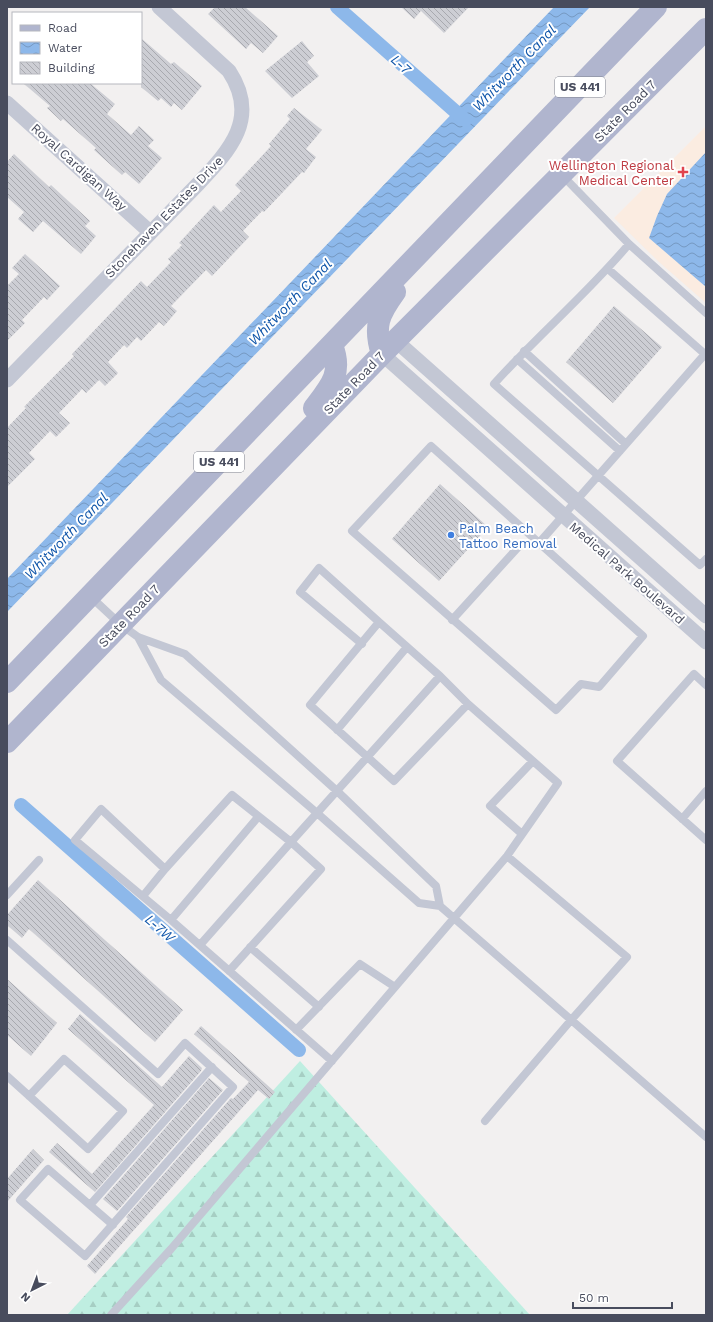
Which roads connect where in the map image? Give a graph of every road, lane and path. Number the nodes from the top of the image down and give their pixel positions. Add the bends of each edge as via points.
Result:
1 (159, 7) edge
2 (656, 7) edge
3 (706, 29) edge
4 (7, 103) edge
5 (561, 174) junction
6 (150, 232) junction
7 (431, 242) junction
8 (629, 244) junction
9 (608, 270) junction
10 (706, 313) edge
11 (332, 345) junction
12 (388, 347) junction
13 (524, 351) junction
14 (706, 354) edge
15 (516, 359) junction
16 (7, 380) edge
17 (472, 409) junction
18 (460, 424) junction
19 (626, 444) junction
20 (620, 451) junction
21 (599, 475) junction
22 (257, 484) junction
23 (575, 501) junction
24 (563, 516) junction
25 (539, 543) junction
26 (706, 559) edge
27 (90, 596) junction
28 (700, 619) edge
29 (452, 620) junction
30 (379, 622) junction
31 (120, 624) junction
32 (138, 637) junction
33 (706, 642) edge
34 (362, 644) junction
35 (407, 647) junction
36 (440, 676) junction
37 (7, 682) edge
38 (706, 685) edge
39 (468, 704) junction
40 (337, 730) junction
41 (7, 742) edge
42 (367, 757) junction
43 (533, 761) junction
44 (337, 791) junction
45 (706, 791) edge
46 (317, 813) junction
47 (258, 817) junction
48 (682, 819) junction
49 (522, 834) junction
50 (706, 840) edge
51 (291, 842) junction
52 (506, 856) junction
53 (39, 860) dead end
54 (165, 869) junction
55 (7, 895) edge
56 (143, 896) junction
57 (440, 906) junction
58 (452, 918) junction
59 (171, 920) junction
60 (7, 940) edge
61 (200, 945) junction
62 (250, 947) junction
63 (229, 971) junction
64 (395, 987) junction
65 (319, 1007) junction
66 (572, 1019) junction
67 (296, 1030) junction
68 (332, 1061) junction
69 (212, 1067) junction
70 (7, 1076) edge
71 (29, 1096) junction
72 (486, 1121) dead end
73 (706, 1137) edge
74 (90, 1205) junction
75 (113, 1225) junction
76 (111, 1315) edge

1 - 6 street, Stonehaven Estates Drive via 229,71 236,82 243,107 238,133 221,159
2 - 7 main road, US 441
3 - 5 main road, State Road 7 / US 441
4 - 6 street, Royal Cardigan Way
5 - 8 lane
5 - 12 main road, State Road 7 / US 441
6 - 16 street, Stonehaven Estates Drive
7 - 11 main road, US 441
7 - 12 main road via 383,308 377,326 377,339
8 - 9 lane
8 - 10 lane
9 - 13 lane
9 - 14 lane
11 - 22 main road via 337,358 337,372 329,389
11 - 27 main road, US 441
12 - 17 street, Medical Park Boulevard
12 - 18 street, Medical Park Boulevard
12 - 22 main road, State Road 7 / US 441
13 - 15 lane
13 - 19 lane
14 - 19 lane
15 - 20 lane
15 - 21 lane via 494,384
17 - 18 street
17 - 23 street, Medical Park Boulevard
18 - 24 street, Medical Park Boulevard
19 - 20 lane
20 - 21 lane
21 - 23 lane
21 - 26 lane via 700,565
22 - 31 main road, State Road 7 / US 441
23 - 24 lane
23 - 28 street, Medical Park Boulevard
24 - 25 lane
24 - 28 street, Medical Park Boulevard
25 - 29 lane via 521,544
25 - 29 lane via 431,446 352,531
25 - 29 lane via 643,636 599,687 581,684 556,710
27 - 31 lane
27 - 37 main road, US 441
28 - 33 street, Medical Park Boulevard
30 - 34 lane
30 - 34 lane via 319,568 300,592
30 - 35 lane
31 - 32 lane
31 - 41 main road, State Road 7 / US 441
32 - 44 lane via 186,654
32 - 46 lane via 161,680
34 - 40 lane via 310,705
35 - 36 lane
35 - 40 lane
36 - 39 lane
36 - 42 lane
38 - 48 lane via 694,674 617,761
39 - 42 lane via 394,781
39 - 43 lane
40 - 42 lane
42 - 44 lane
43 - 49 lane via 558,783
43 - 49 lane via 490,806
44 - 46 lane
44 - 57 lane via 436,886
45 - 48 lane
46 - 51 lane
46 - 57 lane via 419,903
47 - 51 lane
47 - 54 lane via 232,795
47 - 59 lane
48 - 50 lane
49 - 52 lane
51 - 61 lane
51 - 62 lane via 321,868
52 - 58 lane
52 - 66 lane via 627,957
53 - 55 lane
54 - 56 lane
54 - 56 lane via 101,809 75,840
56 - 59 lane
57 - 58 lane
58 - 64 lane
58 - 66 lane
59 - 61 lane
60 - 69 lane via 158,1074 185,1042
61 - 63 lane
62 - 63 lane
62 - 65 lane
63 - 67 lane
64 - 65 lane via 360,964
64 - 68 lane
65 - 67 lane
66 - 72 lane
66 - 73 lane
67 - 68 lane
68 - 76 lane
69 - 74 lane
69 - 75 lane via 233,1087
70 - 71 lane
71 - 71 lane via 88,1149 124,1111 64,1059
74 - 75 lane
74 - 75 lane via 48,1169 20,1200 86,1256

